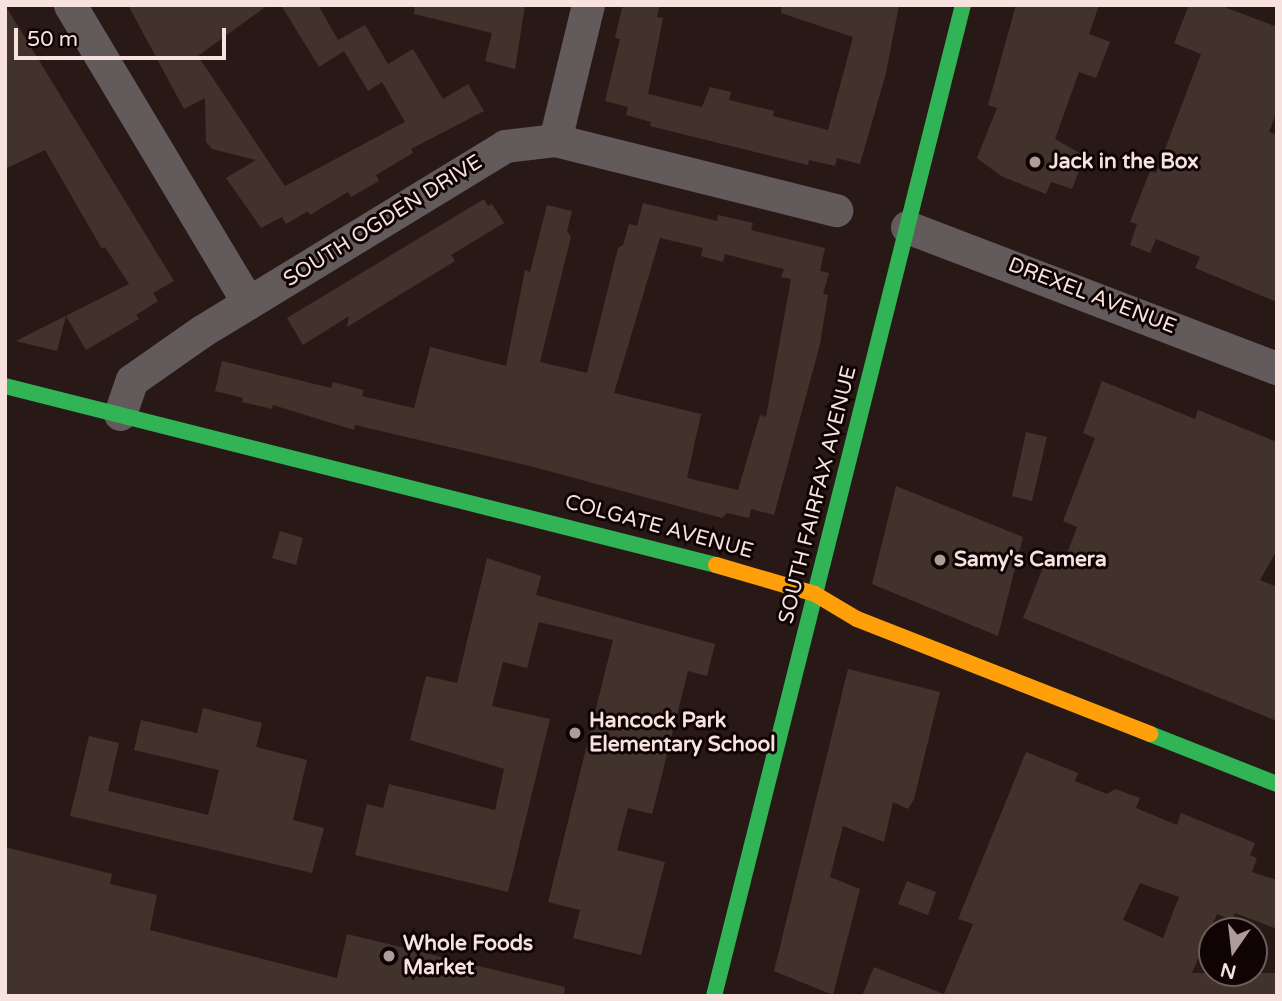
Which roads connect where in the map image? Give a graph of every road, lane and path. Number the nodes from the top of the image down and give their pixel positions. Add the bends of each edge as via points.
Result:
1 (70, 5) edge
2 (588, 5) edge
3 (963, 5) edge
4 (555, 140) junction
5 (835, 210) dead end
6 (907, 227) junction
7 (248, 303) junction
8 (1277, 368) edge
9 (5, 386) edge
10 (120, 414) junction
11 (815, 594) junction
12 (1277, 784) edge
13 (714, 996) edge

1 - 7 street
2 - 4 street
3 - 6 street, SOUTH FAIRFAX AVENUE
4 - 5 street
4 - 7 street, SOUTH OGDEN DRIVE via 505,145
6 - 8 street, DREXEL AVENUE
6 - 11 street, SOUTH FAIRFAX AVENUE
7 - 10 street, SOUTH OGDEN DRIVE via 132,380
9 - 10 street, COLGATE AVENUE
10 - 11 street, COLGATE AVENUE via 546,520
11 - 12 street, COLGATE AVENUE via 856,619
11 - 13 street, SOUTH FAIRFAX AVENUE

